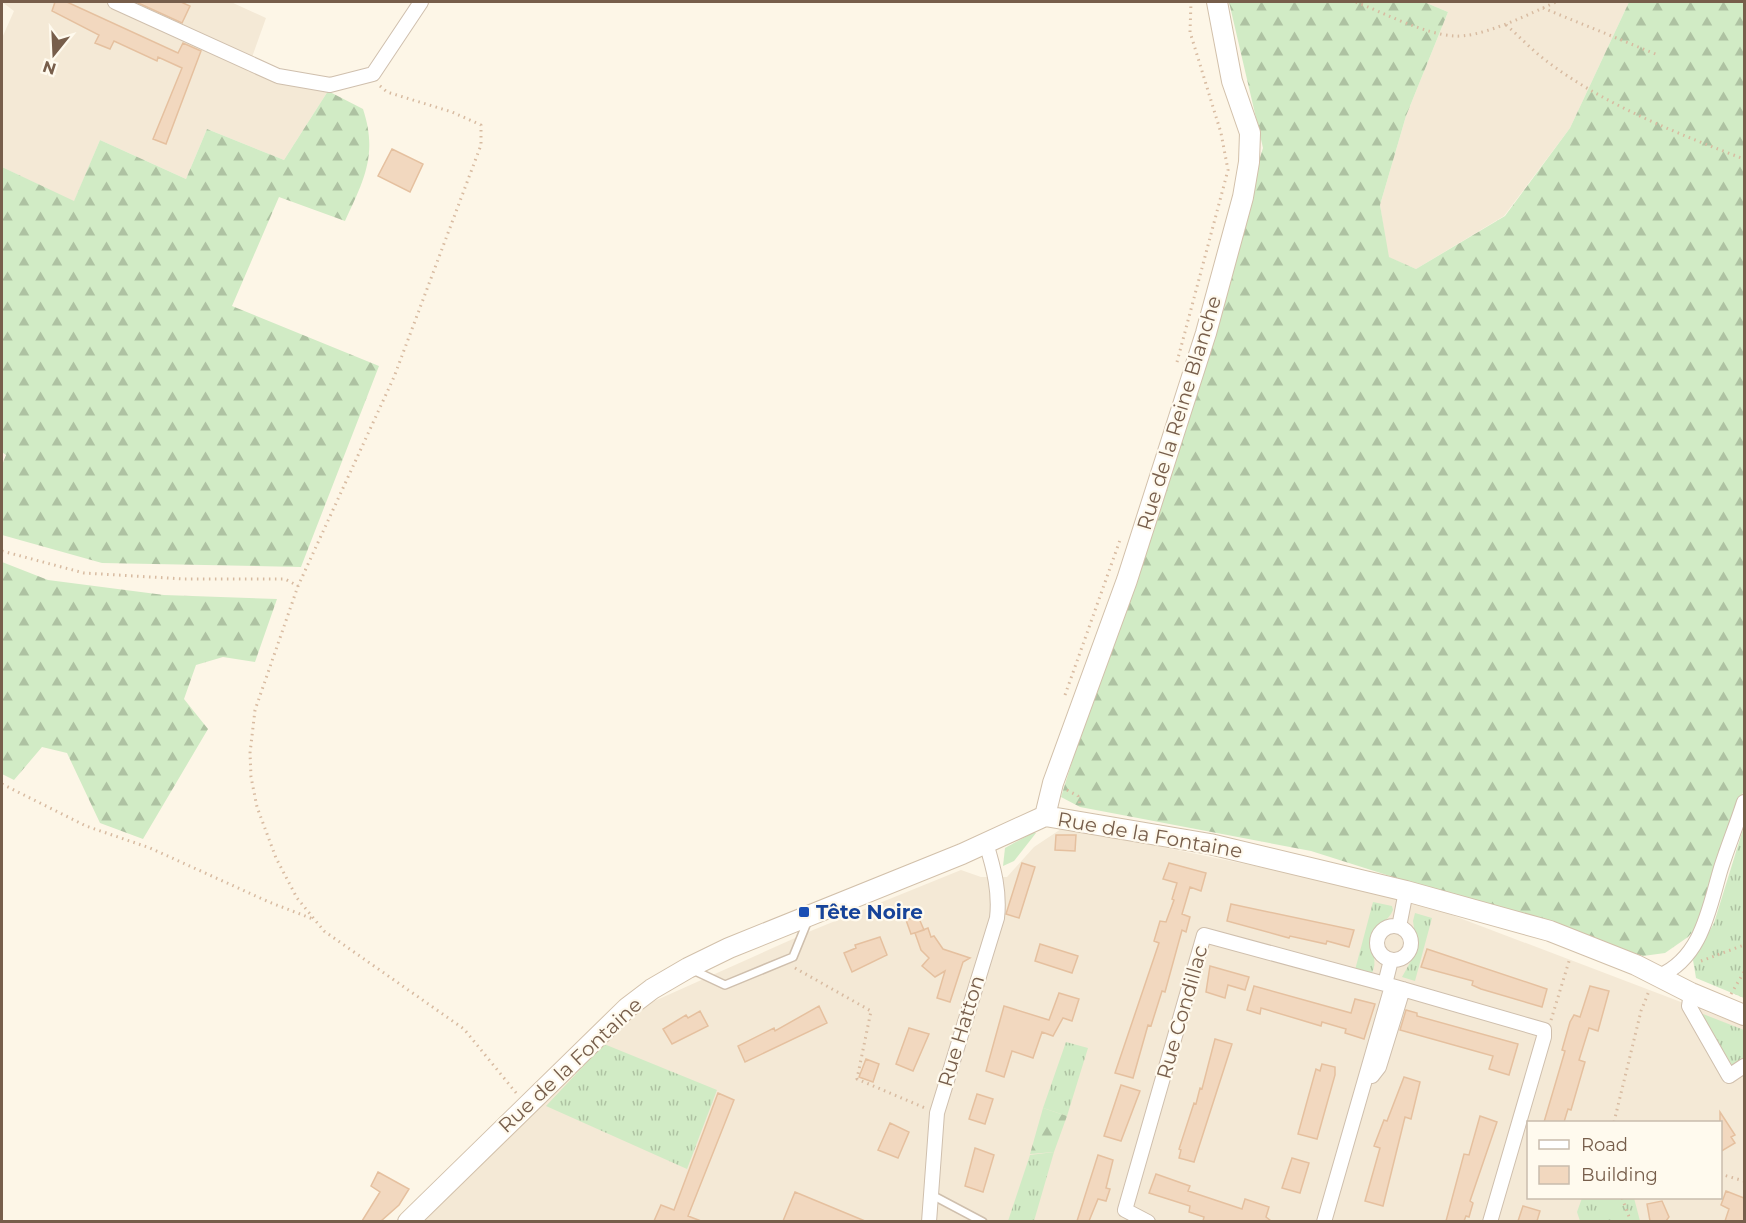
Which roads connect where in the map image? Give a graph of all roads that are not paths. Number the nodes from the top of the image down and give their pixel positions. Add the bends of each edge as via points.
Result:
1 (115, 2) edge
2 (421, 2) edge
3 (1217, 2) edge
4 (1744, 802) edge
5 (1044, 816) junction
6 (986, 843) junction
7 (1406, 891) junction
8 (809, 918) junction
9 (1399, 927) junction
10 (1391, 960) junction
11 (688, 968) junction
12 (1662, 979) junction
13 (1393, 986) junction
14 (1691, 993) junction
15 (1744, 1015) edge
16 (1744, 1066) edge
17 (1333, 1190) junction
18 (932, 1195) junction
19 (408, 1221) edge
20 (929, 1221) edge
21 (983, 1221) edge
22 (1148, 1221) edge
23 (1324, 1221) edge
24 (1334, 1221) edge
25 (1490, 1221) edge

1 - 2 street via 278,76 330,85 373,74
3 - 5 street, Rue de la Reine Blanche via 1232,81 1250,133 1243,196 1206,333 1131,569
4 - 12 street via 1706,922 1682,963
5 - 6 street, Rue de la Fontaine
5 - 7 street, Rue de la Fontaine via 1210,844
6 - 8 street, Rue de la Fontaine
6 - 18 street, Rue Hatton via 996,877 997,918 937,1113
7 - 9 street
7 - 12 street, Rue de la Fontaine via 1550,931
8 - 11 street, Rue de la Fontaine
8 - 11 lane via 793,957 783,962 725,985
9 - 10 street via 1411,939 1410,950 1402,958
9 - 10 street via 1388,927 1378,939 1379,950
10 - 13 street
11 - 19 street, Rue de la Fontaine via 627,1008
12 - 14 street, Rue de la Fontaine
13 - 17 street
13 - 22 street, Rue Condillac via 1204,935 1125,1210
13 - 25 street, Rue Condillac via 1544,1030
14 - 15 street, Rue de la Fontaine
14 - 16 street via 1689,1006 1728,1076
17 - 23 street
17 - 24 street via 1338,1204
18 - 20 street, Rue Hatton
18 - 21 lane

